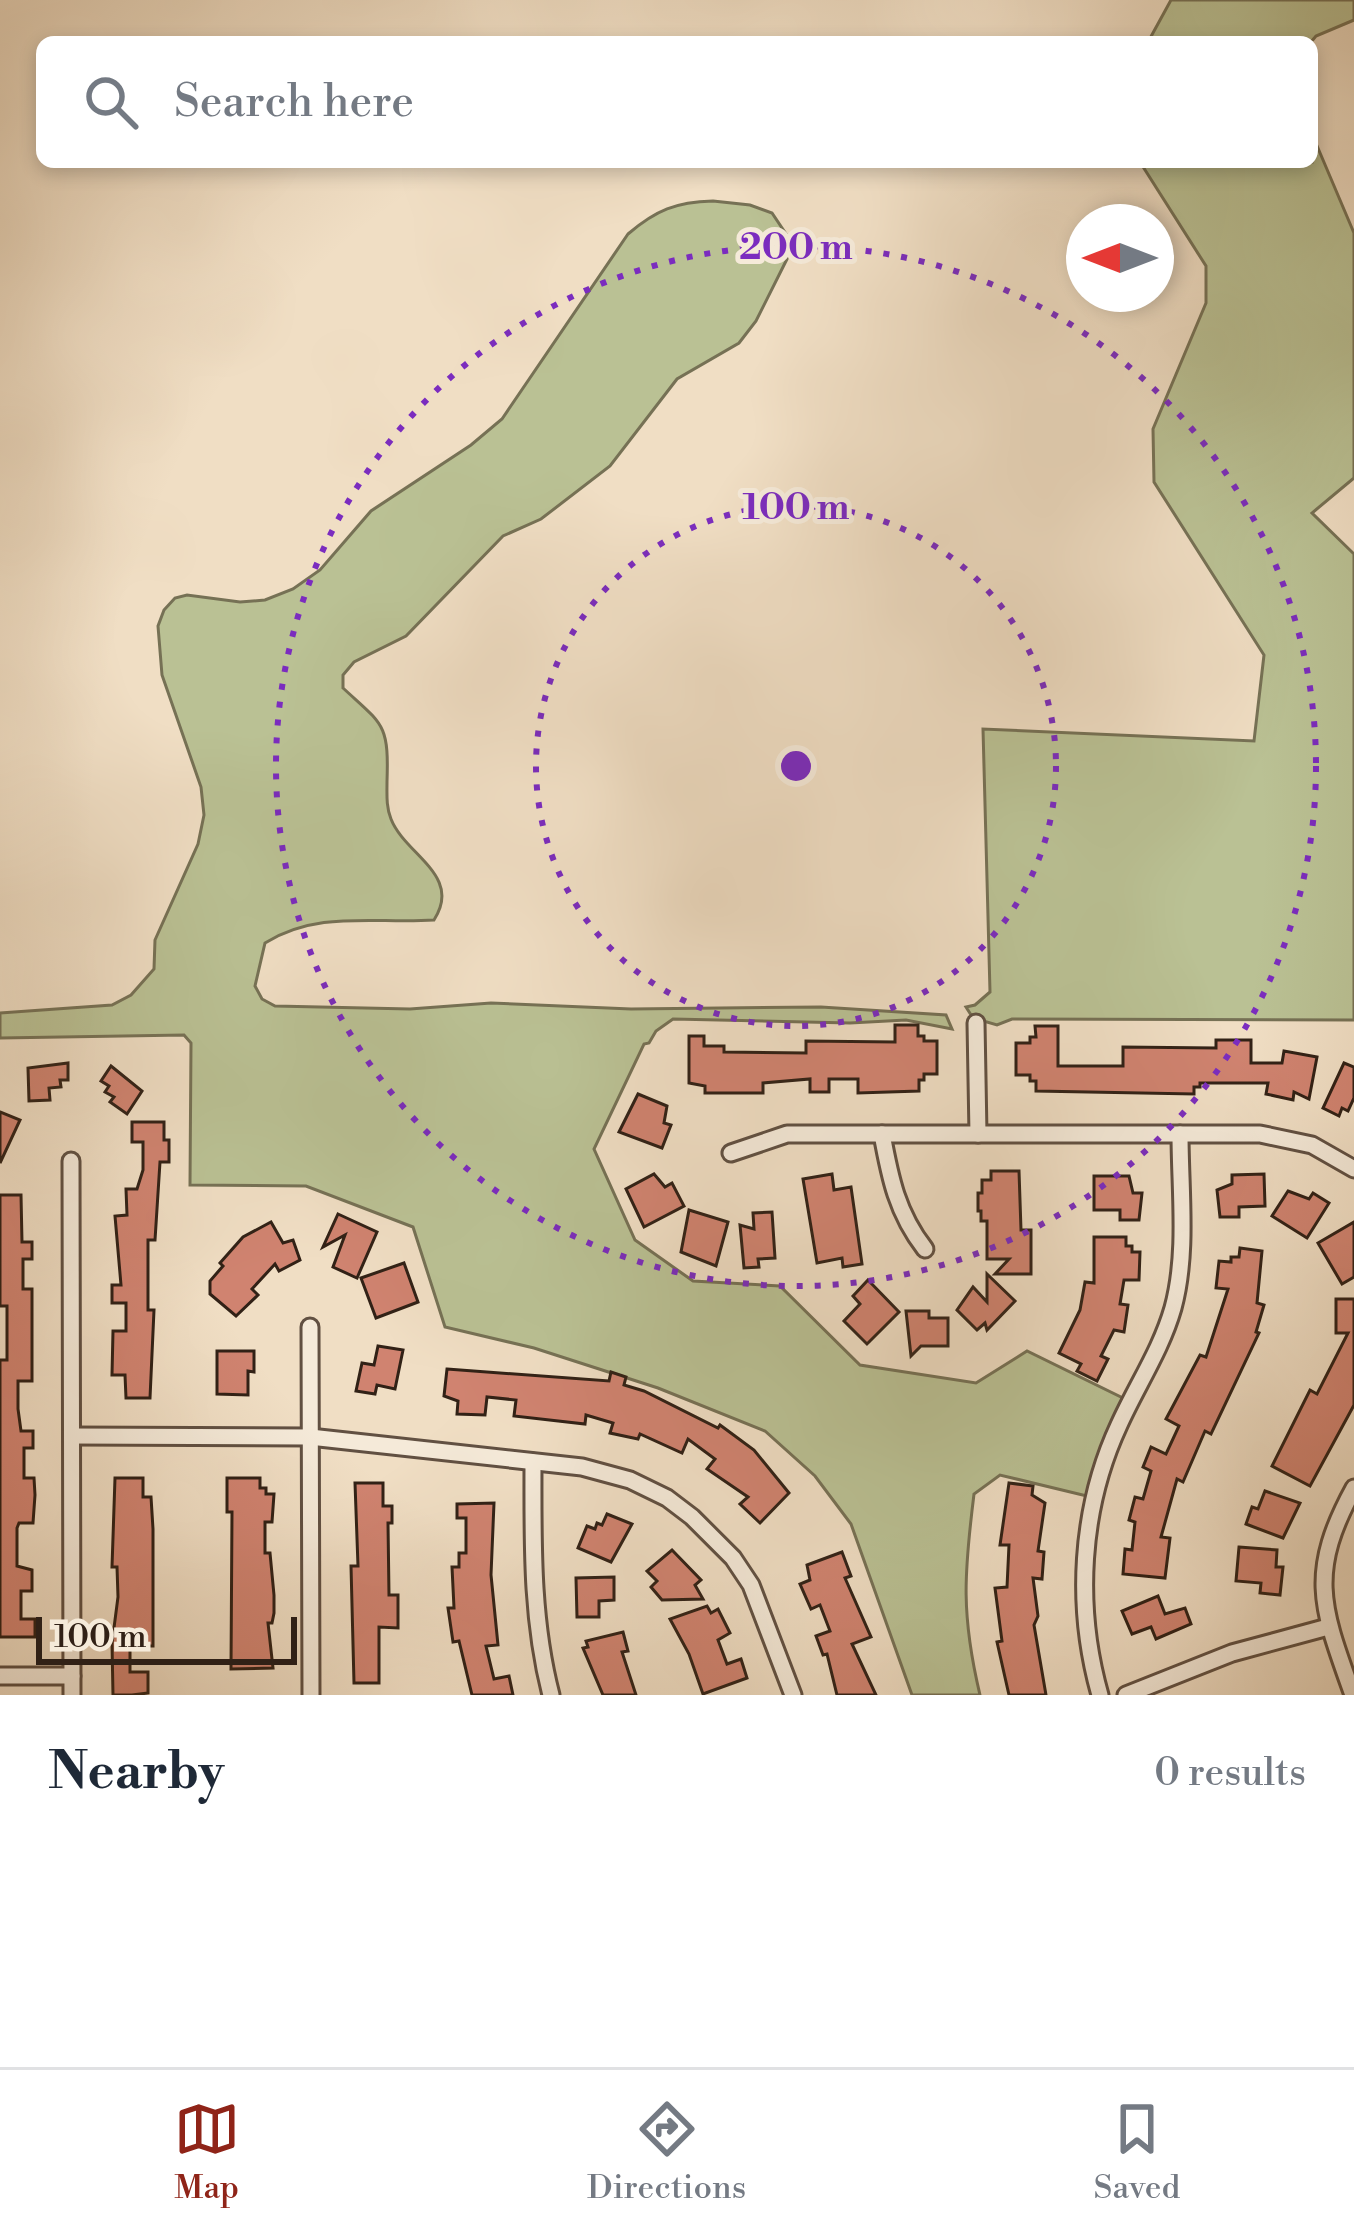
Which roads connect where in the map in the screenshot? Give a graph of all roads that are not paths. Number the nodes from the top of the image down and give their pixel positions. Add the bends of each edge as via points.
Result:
1 (976, 1023) dead end
2 (882, 1134) junction
3 (978, 1134) junction
4 (1180, 1134) junction
5 (731, 1153) dead end
6 (71, 1161) dead end
7 (1354, 1169) edge
8 (925, 1249) dead end
9 (310, 1327) dead end
10 (72, 1436) junction
11 (310, 1437) junction
12 (533, 1462) junction
13 (1354, 1488) edge
14 (1328, 1627) junction
15 (0, 1676) edge
16 (72, 1676) junction
17 (72, 1695) edge
18 (311, 1695) edge
19 (551, 1695) edge
20 (793, 1695) edge
21 (1100, 1695) edge
22 (1126, 1695) edge
23 (1352, 1695) edge

1 - 3 street
2 - 3 street
2 - 5 street via 787,1134
2 - 8 street via 899,1209
3 - 4 street
4 - 7 street via 1288,1138
4 - 21 street via 1174,1302 1110,1446 1087,1538 1086,1621
6 - 10 street
9 - 11 street
10 - 11 street
10 - 16 street
11 - 12 street
11 - 18 street
12 - 19 street via 534,1586
12 - 20 street via 630,1480 713,1535 751,1585
13 - 14 street via 1325,1556
14 - 22 street
14 - 23 street
15 - 16 street
16 - 17 street

